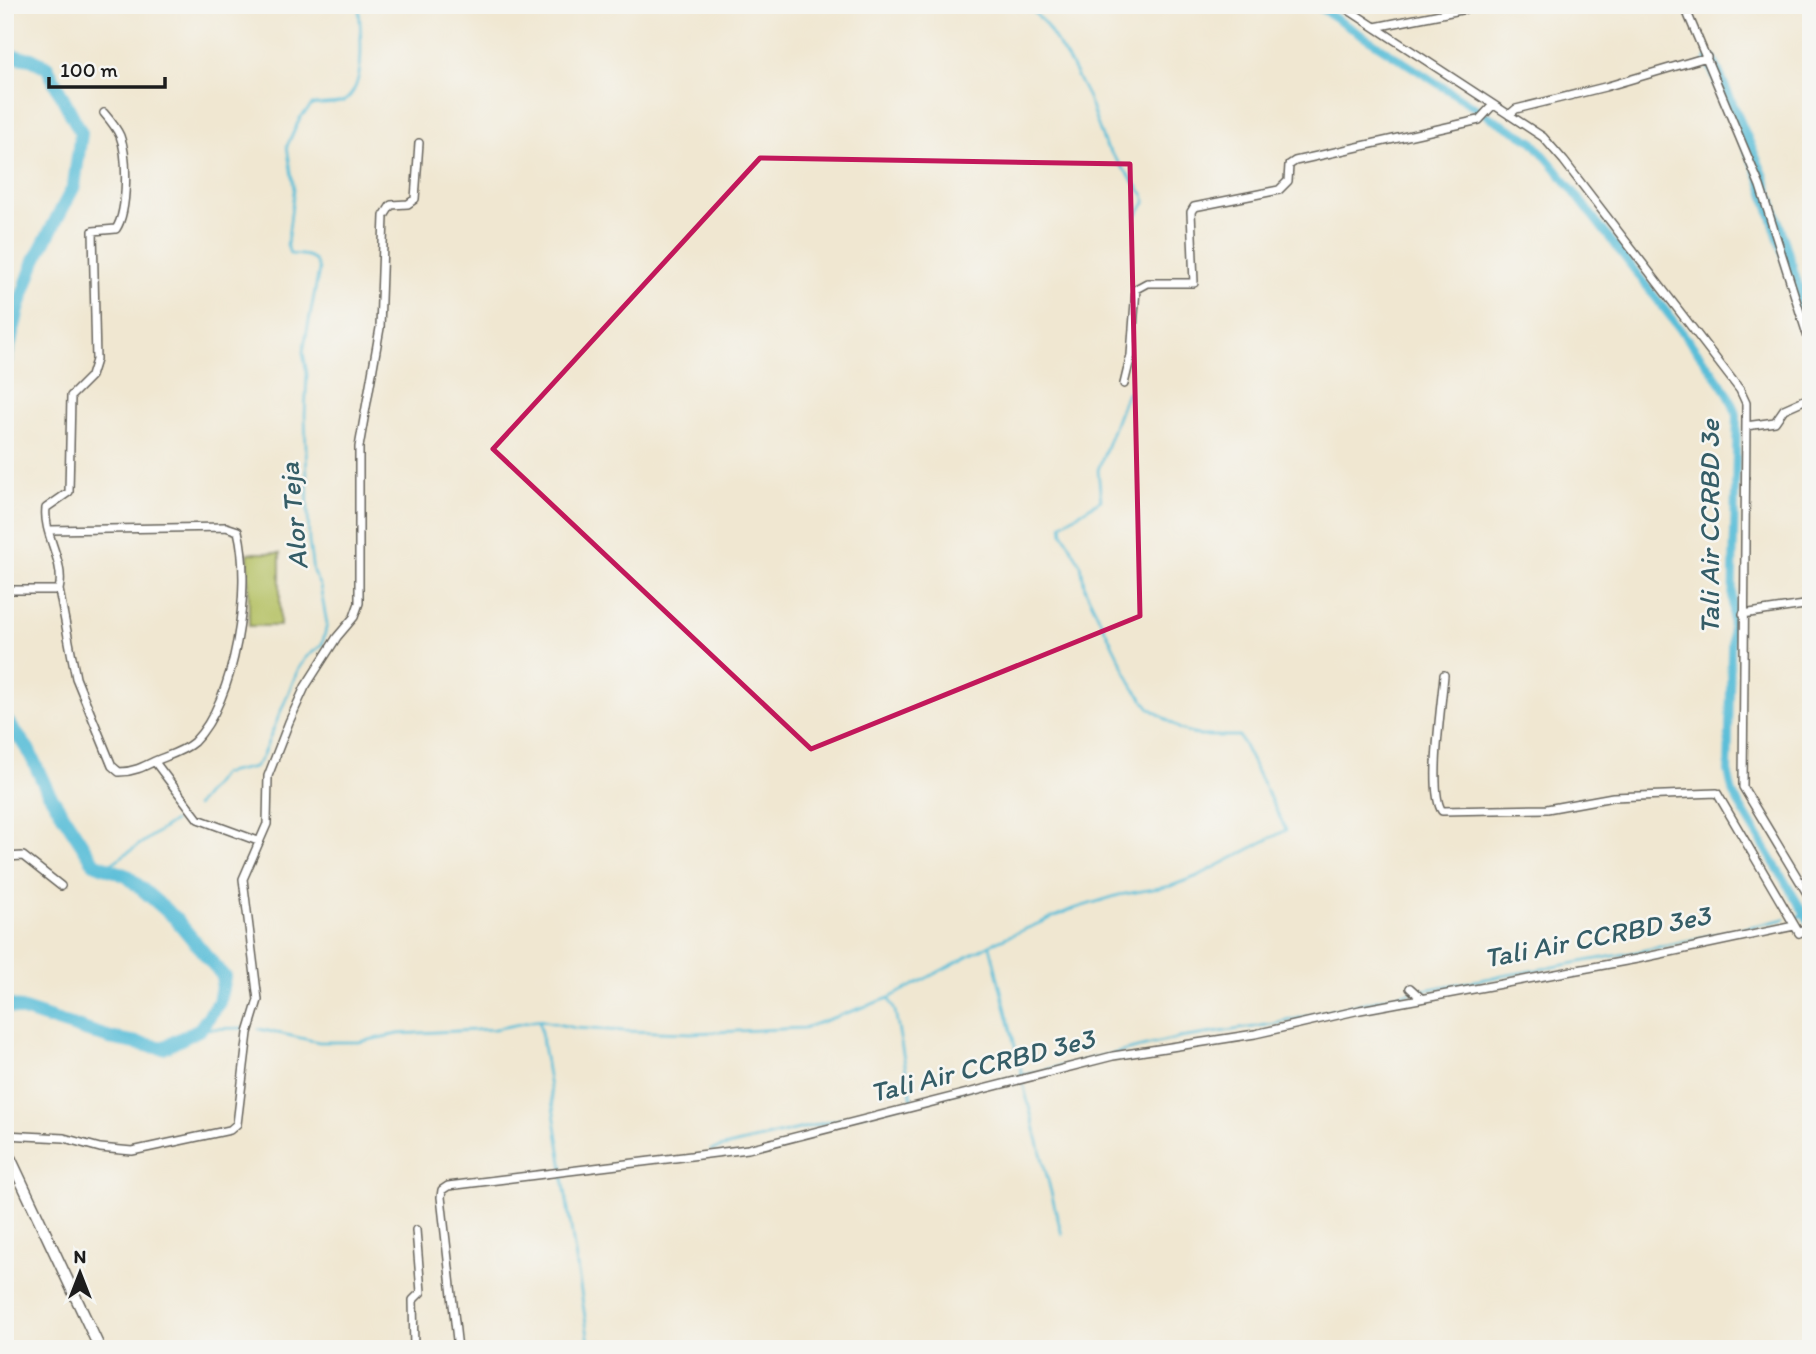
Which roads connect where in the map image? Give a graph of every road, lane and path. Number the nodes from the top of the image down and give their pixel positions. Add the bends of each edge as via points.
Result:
1 (1341, 5) edge
2 (1486, 5) edge
3 (1684, 5) edge
4 (1375, 27) junction
5 (1707, 57) junction
6 (1493, 105) junction
7 (104, 113) dead end
8 (1508, 115) junction
9 (419, 143) dead end
10 (1811, 347) edge
11 (1124, 384) dead end
12 (1811, 397) edge
13 (1746, 426) junction
14 (50, 530) junction
15 (5, 590) edge
16 (59, 590) junction
17 (1811, 604) edge
18 (1743, 614) junction
19 (1444, 675) dead end
20 (155, 762) junction
21 (258, 841) junction
22 (5, 857) edge
23 (61, 887) dead end
24 (1811, 900) edge
25 (1794, 926) junction
26 (1811, 927) edge
27 (1410, 988) dead end
28 (1421, 998) junction
29 (5, 1135) edge
30 (5, 1147) edge
31 (416, 1230) dead end
32 (100, 1349) edge
33 (414, 1349) edge
34 (458, 1349) edge

1 - 4 street
2 - 4 street
3 - 5 street
4 - 6 street
5 - 8 street via 1516,109
5 - 10 street via 1760,186
6 - 8 street
6 - 11 street via 1479,120 1295,161 1289,164 1288,181 1279,190 1194,207 1194,283 1147,283 1136,289
7 - 14 street via 121,140 123,206 116,229 93,231 96,360 91,376 71,396 69,492 46,508
8 - 13 street via 1543,137 1564,160 1729,371 1745,400
9 - 21 street via 415,198 408,204 391,205 384,216 380,328 359,447 359,603 305,687 289,722 268,776 269,816
12 - 13 street via 1784,409 1775,422
13 - 18 street
14 - 16 street via 61,579
14 - 20 street via 226,527 238,531 242,614 221,702 193,742
15 - 16 street
16 - 20 street via 76,678 111,766 126,772
17 - 18 street
18 - 24 street via 1743,787
19 - 25 street via 1437,771 1442,811 1547,809 1626,796 1717,793
20 - 21 street via 198,819
21 - 29 street via 243,879 258,1000 248,1033 235,1128 132,1151 64,1138
22 - 23 street via 23,856
25 - 26 street via 1799,933
25 - 28 street
27 - 28 street
28 - 34 street via 1255,1034 1113,1056 748,1149 448,1186 441,1197
30 - 32 main road
31 - 33 street via 421,1292 412,1300

